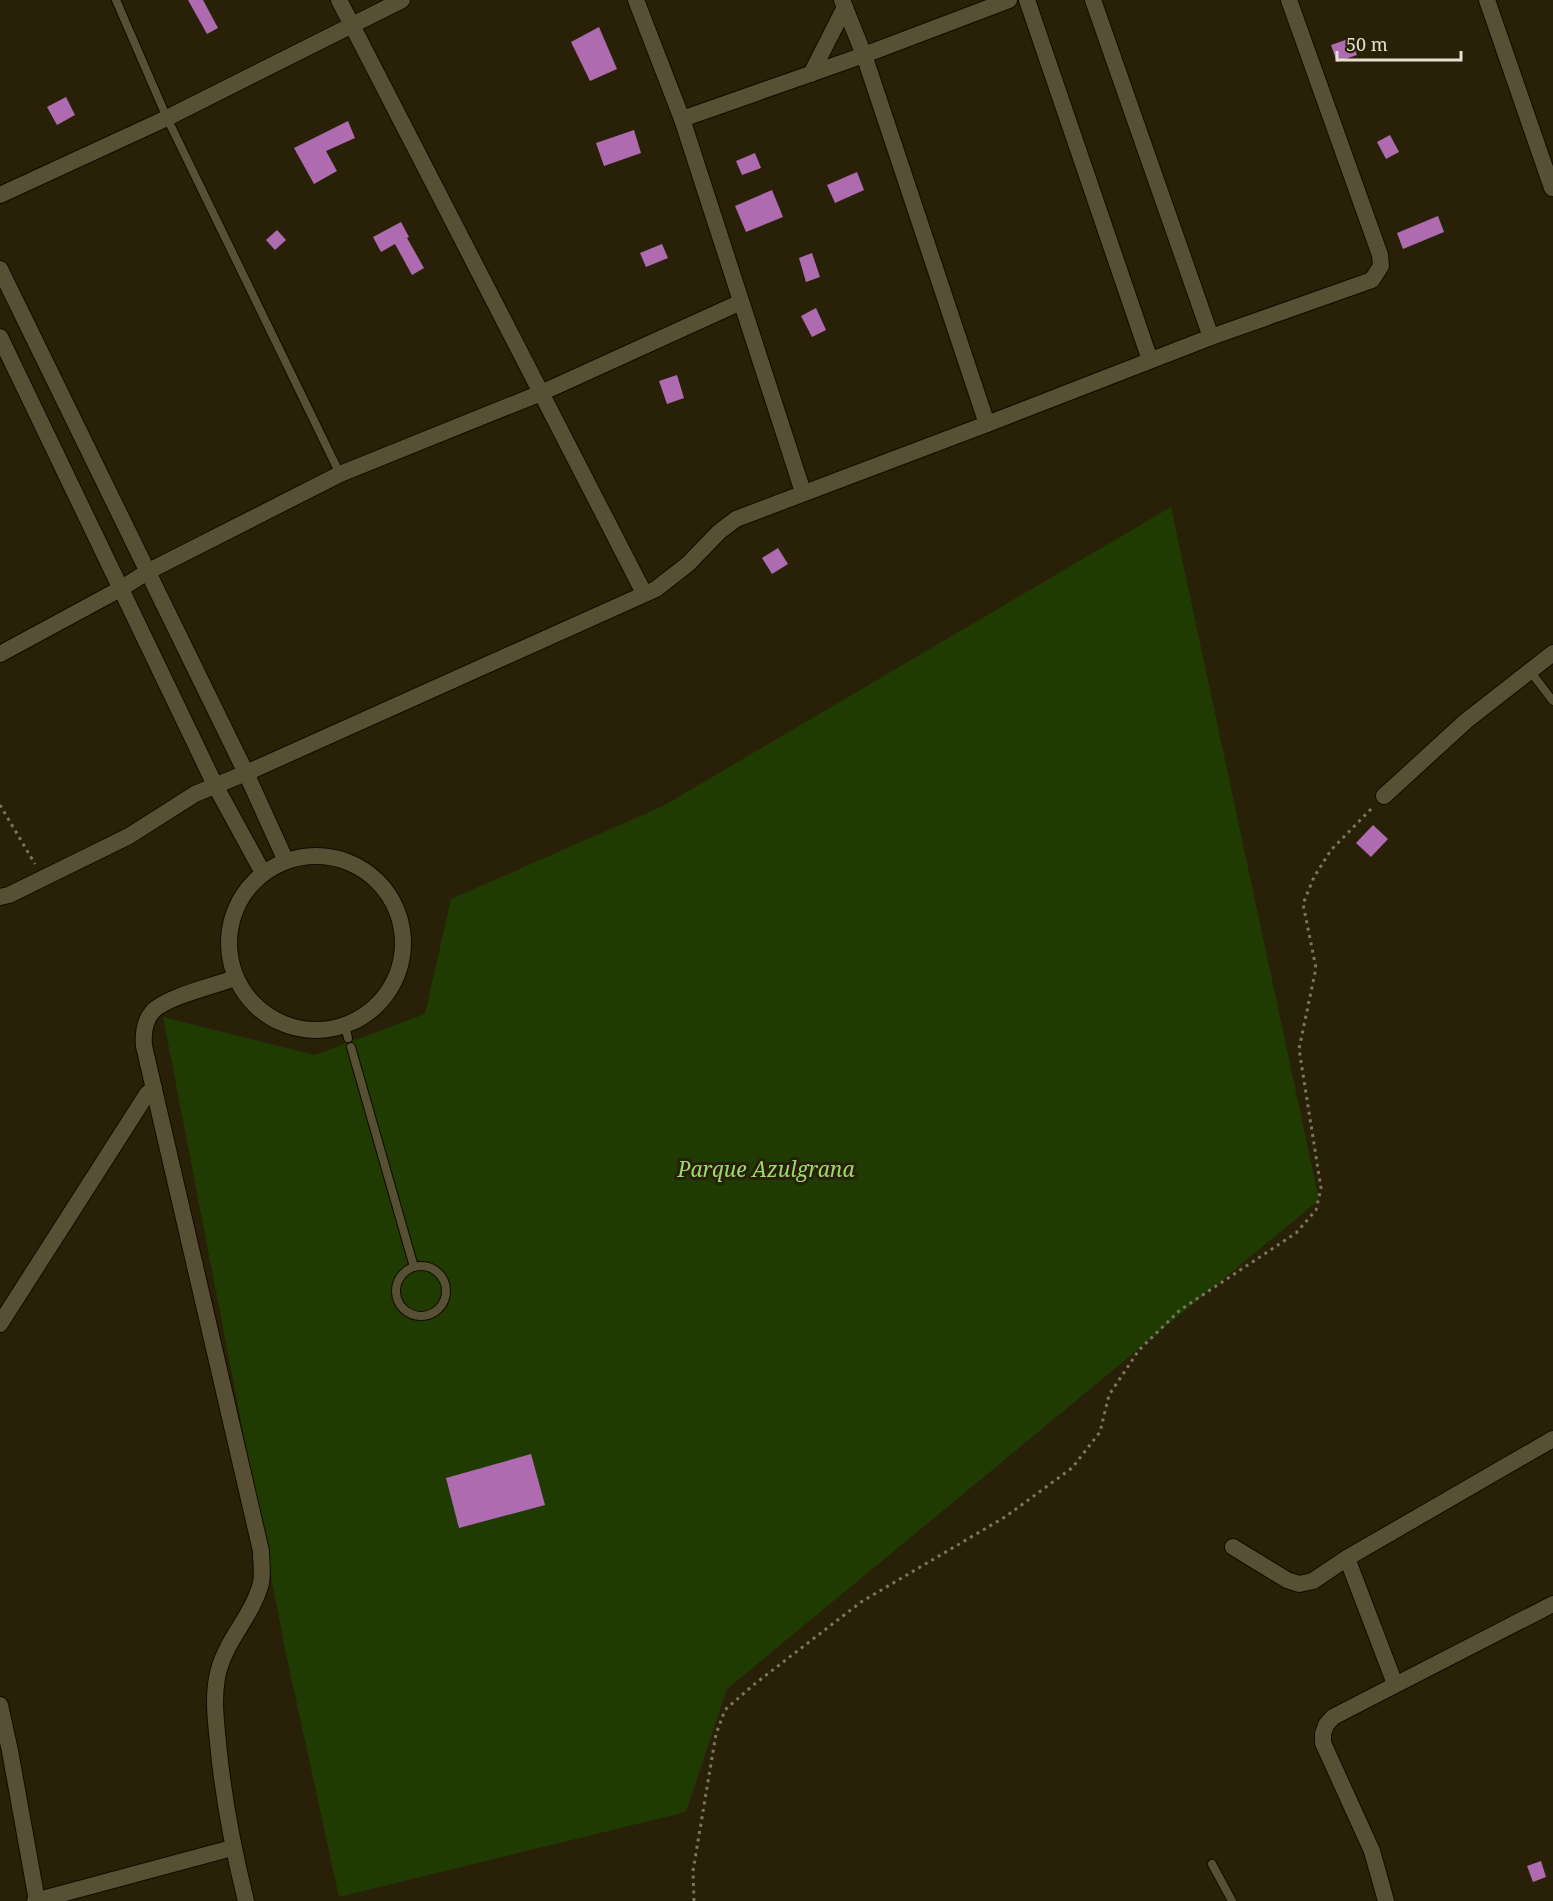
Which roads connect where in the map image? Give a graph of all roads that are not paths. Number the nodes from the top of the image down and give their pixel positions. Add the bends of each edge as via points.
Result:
1 (116, 0) edge
2 (339, 0) edge
3 (402, 0) edge
4 (636, 0) edge
5 (1009, 0) edge
6 (1027, 0) edge
7 (1093, 0) edge
8 (1289, 0) edge
9 (1487, 0) edge
10 (844, 4) edge
11 (352, 26) junction
12 (864, 55) junction
13 (811, 74) junction
14 (167, 118) junction
15 (682, 119) junction
16 (1552, 188) edge
17 (0, 195) edge
18 (0, 269) edge
19 (741, 302) junction
20 (0, 337) edge
21 (1210, 337) junction
22 (1150, 360) junction
23 (541, 393) junction
24 (987, 424) junction
25 (340, 474) junction
26 (803, 492) junction
27 (147, 572) junction
28 (122, 588) junction
29 (644, 593) junction
30 (1553, 653) edge
31 (0, 654) edge
32 (1530, 671) junction
33 (1553, 701) edge
34 (246, 773) junction
35 (215, 785) junction
36 (1384, 796) road end
37 (286, 861) junction
38 (263, 873) junction
39 (0, 897) edge
40 (235, 978) junction
41 (351, 1047) dead end
42 (154, 1088) junction
43 (414, 1267) junction
44 (0, 1324) edge
45 (1553, 1439) edge
46 (1233, 1546) dead end
47 (1347, 1558) junction
48 (1553, 1604) edge
49 (1395, 1684) junction
50 (0, 1706) edge
51 (232, 1848) junction
52 (1212, 1864) dead end
53 (36, 1901) edge
54 (246, 1901) edge
55 (1232, 1901) edge
56 (1386, 1901) edge

1 - 14 lane
2 - 11 street
3 - 11 street
4 - 15 street
5 - 12 street
6 - 22 street
7 - 21 street
8 - 21 street via 1381,266 1372,280
9 - 16 street
10 - 12 street
10 - 13 street
11 - 14 street
11 - 23 street
12 - 13 street
12 - 24 street
13 - 15 street
14 - 17 street
14 - 25 lane
15 - 19 street
18 - 27 street
19 - 23 street
19 - 26 street
20 - 28 street
21 - 22 street
22 - 24 street
23 - 25 street
23 - 29 street
24 - 26 street
25 - 27 street
26 - 29 street via 736,519 688,564 656,589
27 - 28 street
27 - 34 street
28 - 31 street
28 - 35 street
29 - 34 street
30 - 32 street
32 - 33 lane
32 - 36 street via 1466,721
34 - 35 street
34 - 37 street
35 - 38 street
35 - 39 street via 129,836
37 - 38 street
37 - 40 street via 312,855 340,858 365,870 385,889 398,913 403,940 400,967 388,992 347,1032 302,1030 274,1021 251,1003
38 - 40 street via 243,894 231,921 228,950
40 - 42 street via 168,1002 152,1012 143,1030
41 - 43 lane
42 - 44 street
42 - 51 street via 261,1551 261,1582 225,1650 216,1679 219,1762
43 - 43 lane via 401,1275 396,1290 405,1310 420,1316 440,1306 445,1284 436,1271
45 - 47 street
46 - 47 street via 1299,1584 1313,1581
47 - 49 street
48 - 49 street
49 - 56 street via 1333,1717 1323,1734 1326,1753 1372,1851
50 - 53 street
51 - 53 street
51 - 54 street
52 - 55 lane

